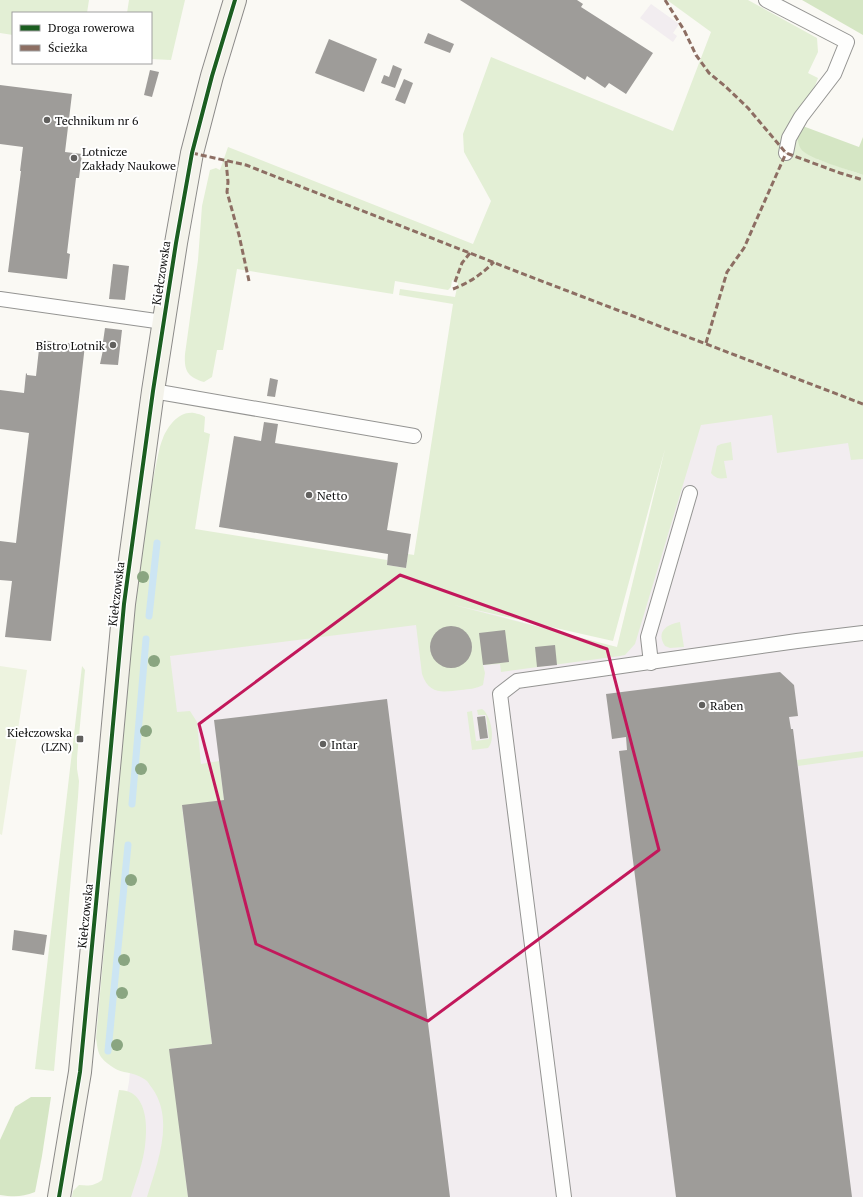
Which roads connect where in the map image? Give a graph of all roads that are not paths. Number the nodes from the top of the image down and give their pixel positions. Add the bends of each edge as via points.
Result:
1 (235, 0) edge
2 (766, 0) edge
3 (786, 153) dead end
4 (0, 299) edge
5 (164, 322) junction
6 (153, 391) junction
7 (414, 436) dead end
8 (690, 493) dead end
9 (863, 633) edge
10 (651, 662) junction
11 (59, 1197) edge
12 (564, 1197) edge

1 - 5 street, Kiełczowska via 192,153
2 - 3 lane via 847,42 834,74 801,117 789,138
4 - 5 lane
5 - 6 street, Kiełczowska
6 - 7 lane
6 - 11 street, Kiełczowska via 124,604 80,1072
8 - 10 lane via 648,637
9 - 10 lane
10 - 12 lane via 518,682 500,694

